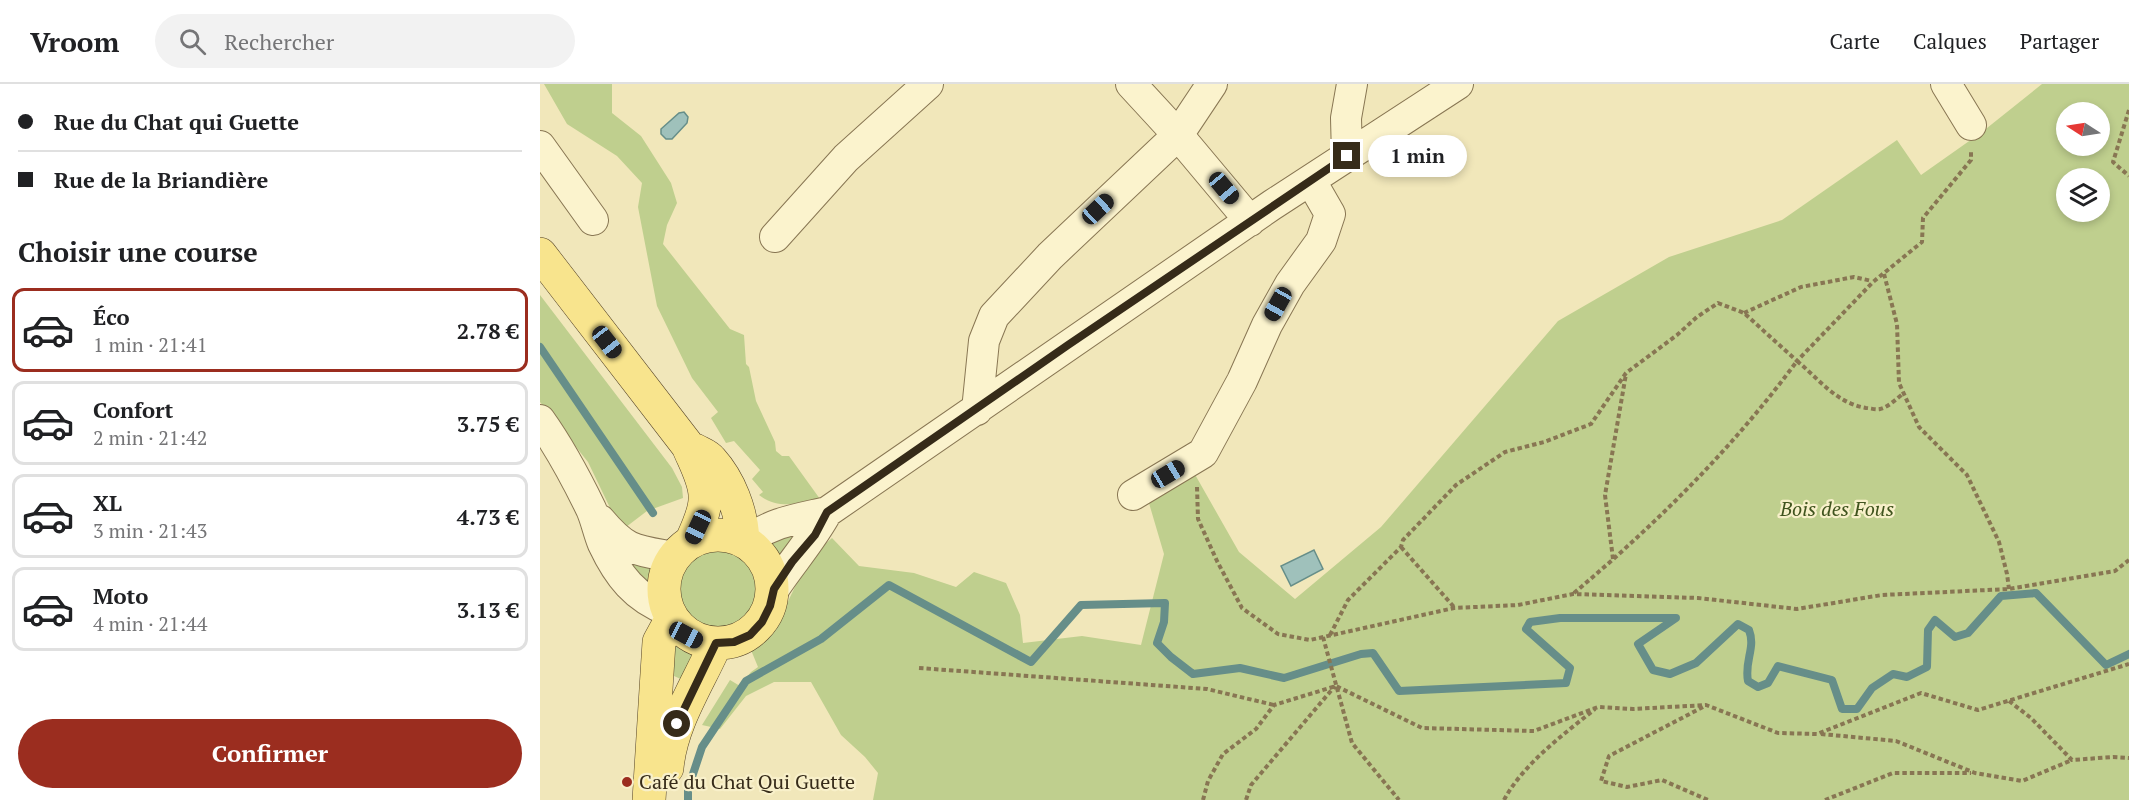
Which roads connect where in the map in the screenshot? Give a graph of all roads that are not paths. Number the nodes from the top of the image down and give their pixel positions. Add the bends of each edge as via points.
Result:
1 (928, 84) edge
2 (1131, 84) edge
3 (1212, 84) edge
4 (1352, 84) edge
5 (1458, 84) edge
6 (1946, 84) edge
7 (1971, 125) road end
8 (1178, 135) junction
9 (540, 146) edge
10 (1347, 156) junction
11 (1311, 181) junction
12 (593, 220) dead end
13 (1250, 221) junction
14 (775, 237) dead end
15 (540, 254) edge
16 (977, 410) junction
17 (540, 420) edge
18 (688, 446) junction
19 (729, 488) junction
20 (1133, 495) dead end
21 (592, 512) junction
22 (827, 512) junction
23 (778, 523) junction
24 (745, 539) junction
25 (683, 550) junction
26 (774, 589) junction
27 (670, 615) junction
28 (716, 643) junction
29 (649, 800) edge
30 (664, 800) edge

1 - 14 street via 846,158
2 - 8 street
3 - 8 street
4 - 10 street via 1346,118
5 - 10 street
6 - 7 street
8 - 13 street
8 - 16 street via 1050,256 994,316 984,341
9 - 12 street
10 - 11 street
11 - 13 street
11 - 20 street via 1330,214 1321,241 1267,325 1203,453
13 - 16 street
15 - 18 main road
16 - 22 street
17 - 21 street via 560,448
18 - 19 main road via 710,458
18 - 25 main road via 705,497 698,527
19 - 23 street
19 - 24 main road
21 - 25 street via 616,539 632,549
21 - 27 street via 623,579 639,597
22 - 23 street
22 - 26 street via 815,535
23 - 24 street
24 - 25 main road via 708,535
24 - 26 main road via 761,556
25 - 27 main road via 667,574 664,593
26 - 28 main road via 762,622 750,635 734,642
27 - 28 main road via 686,635
27 - 29 main road via 659,642
28 - 30 main road via 677,724 668,754

